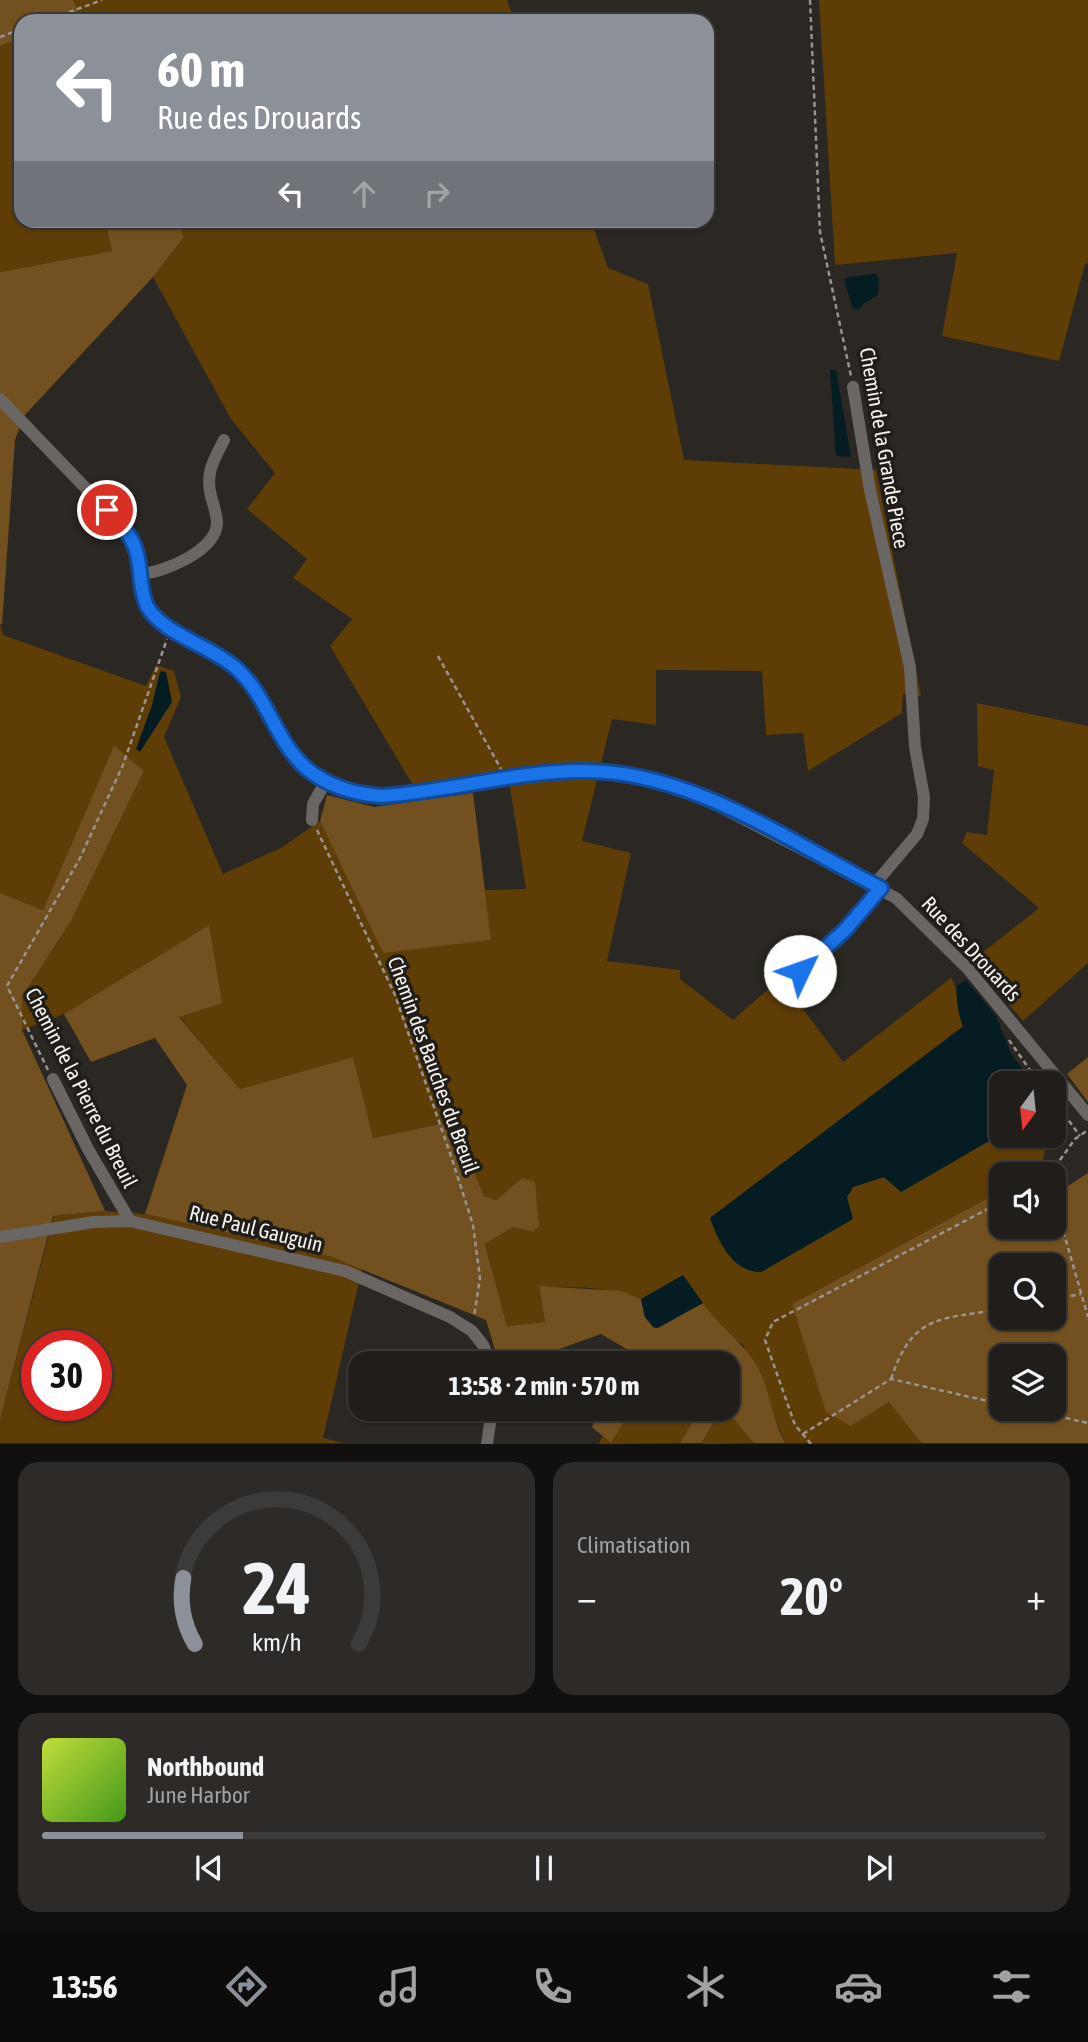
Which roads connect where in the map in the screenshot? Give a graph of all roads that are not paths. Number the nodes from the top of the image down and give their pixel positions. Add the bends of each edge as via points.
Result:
1 (853, 387) road end
2 (0, 399) edge
3 (225, 440) dead end
4 (140, 574) junction
5 (326, 781) junction
6 (312, 821) road end
7 (877, 887) junction
8 (800, 971) dead end
9 (53, 1079) road end
10 (1088, 1115) edge
11 (130, 1221) junction
12 (0, 1237) edge
13 (485, 1351) edge
14 (490, 1421) edge
15 (487, 1444) edge

1 - 7 street, Chemin de la Grande Piece via 870,490 909,667 924,797 917,834
2 - 4 street, Rue des Drouards via 125,529 135,547
3 - 4 street via 209,469 217,524 211,538 183,562 159,573
4 - 5 street, Rue des Drouards via 146,605 170,629 239,670 296,758
5 - 6 street via 313,804
5 - 7 street, Rue des Drouards via 349,791 381,796 580,771 620,772 682,787
7 - 8 street, Chemin de la Grande Piece via 845,930
7 - 10 street, Rue des Drouards via 917,915 951,949
9 - 11 street, Chemin de la Pierre du Breuil
11 - 12 street, Rue Paul Gauguin
11 - 13 street, Rue Paul Gauguin via 345,1271 450,1317 472,1331
14 - 15 street

